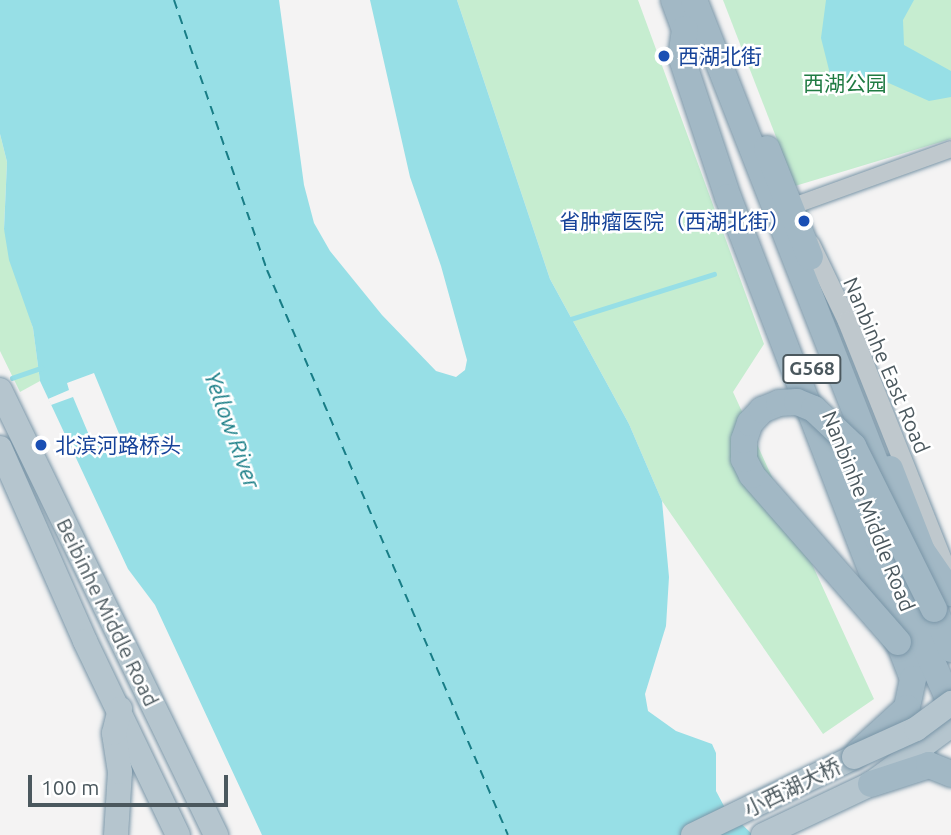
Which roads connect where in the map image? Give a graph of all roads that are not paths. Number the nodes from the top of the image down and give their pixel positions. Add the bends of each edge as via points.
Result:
1 (674, 0) edge
2 (694, 0) edge
3 (712, 0) edge
4 (685, 29) junction
5 (951, 149) edge
6 (793, 206) junction
7 (0, 390) edge
8 (0, 448) edge
9 (89, 576) junction
10 (951, 582) edge
11 (942, 601) edge
12 (898, 642) junction
13 (951, 649) edge
14 (951, 704) edge
15 (120, 709) junction
16 (951, 725) edge
17 (854, 757) junction
18 (951, 774) edge
19 (871, 784) junction
20 (116, 835) edge
21 (178, 835) edge
22 (199, 835) edge
23 (216, 835) edge
24 (693, 835) edge
25 (764, 835) edge

1 - 4 highway, Nanbinhe Middle Road / G568
2 - 11 highway, Nanbinhe Middle Road / G568, bridge
3 - 6 highway via 762,139
4 - 12 highway, bridge via 681,56 728,197
4 - 14 highway, Nanbinhe Middle Road / G568 via 880,544
5 - 6 street
6 - 10 street, Nanbinhe East Road via 847,321
6 - 11 highway
7 - 9 main road, Beibinhe Middle Road
8 - 15 main road, Beibinhe Middle Road
9 - 22 main road via 108,632
9 - 23 main road, Beibinhe Middle Road via 119,627
11 - 12 highway, bridge via 853,446 814,408 797,402 762,410 750,423 744,440 744,459 752,475
11 - 13 highway, Nanbinhe Middle Road / G568
12 - 17 highway, bridge via 908,657 914,692 901,716
14 - 17 main road, 小西湖大桥, bridge via 916,729
15 - 20 main road via 114,733 120,772
15 - 21 main road, Beibinhe Middle Road
16 - 19 main road, 小西湖大桥
17 - 24 main road, 小西湖大桥
18 - 19 highway via 929,765
19 - 25 main road, 小西湖大桥

